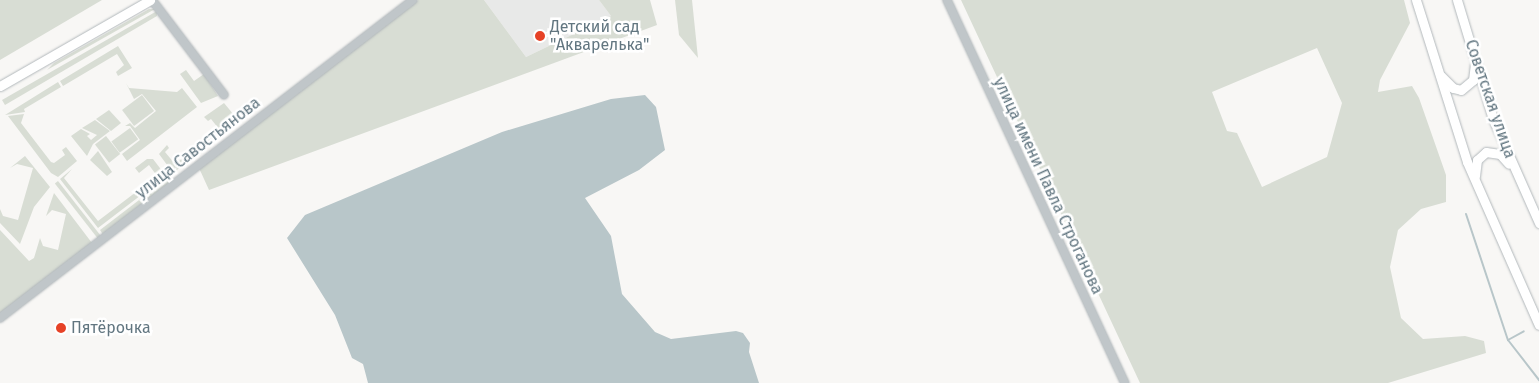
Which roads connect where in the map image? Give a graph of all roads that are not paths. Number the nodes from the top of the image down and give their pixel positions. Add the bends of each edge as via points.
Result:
1 (151, 0) edge
2 (413, 0) edge
3 (947, 0) edge
4 (1416, 0) edge
5 (1457, 0) edge
6 (1475, 60) junction
7 (1436, 68) junction
8 (0, 86) edge
9 (224, 95) dead end
10 (1514, 169) junction
11 (1475, 182) junction
12 (1539, 223) edge
13 (0, 318) edge
14 (1539, 325) edge
15 (1125, 383) edge

1 - 8 main road
1 - 9 street
2 - 13 street, улица Савостьянова
3 - 15 street, улица имени Павла Строганова
4 - 7 main road
5 - 6 main road, Советская улица
6 - 7 main road via 1473,80 1461,90 1444,82
6 - 10 main road, Советская улица via 1493,119
7 - 11 main road
10 - 11 main road via 1500,154 1486,152 1477,160
10 - 12 main road, Советская улица
11 - 14 main road

